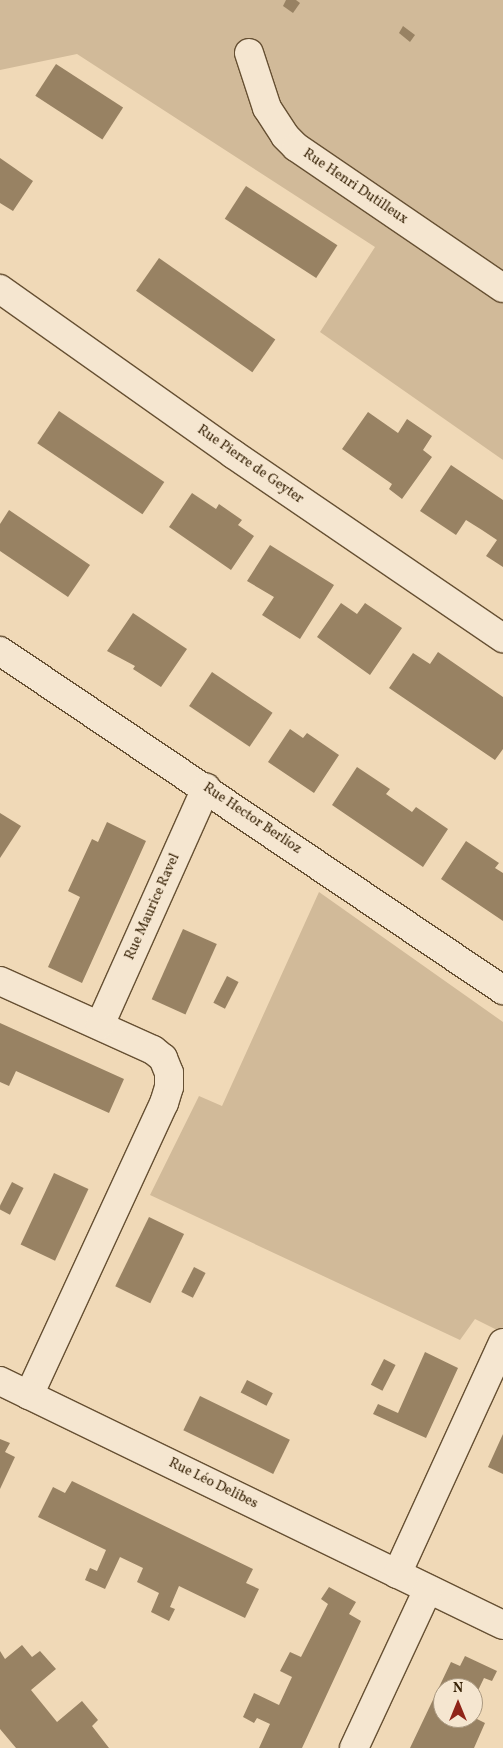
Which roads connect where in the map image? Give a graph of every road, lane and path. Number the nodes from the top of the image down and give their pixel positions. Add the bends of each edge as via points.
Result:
1 (249, 53) dead end
2 (503, 288) edge
3 (0, 289) edge
4 (503, 638) edge
5 (0, 652) edge
6 (206, 788) junction
7 (0, 981) edge
8 (503, 990) edge
9 (100, 1025) junction
10 (503, 1343) edge
11 (0, 1381) edge
12 (29, 1395) junction
13 (397, 1574) junction
14 (428, 1589) junction
15 (503, 1625) edge
16 (354, 1748) edge

1 - 2 street, Rue Henri Dutilleux via 267,108 296,147
3 - 4 street, Rue Pierre de Geyter via 233,454
5 - 6 street, Rue Hector Berlioz
6 - 8 street, Rue Hector Berlioz
6 - 9 street, Rue Maurice Ravel
7 - 9 street
9 - 12 street via 163,1058 169,1073 169,1087
10 - 13 street
11 - 12 street, Rue Léo Delibes
12 - 13 street, Rue Léo Delibes
13 - 14 street, Rue Léo Delibes
14 - 15 street, Rue Léo Delibes
14 - 16 street

